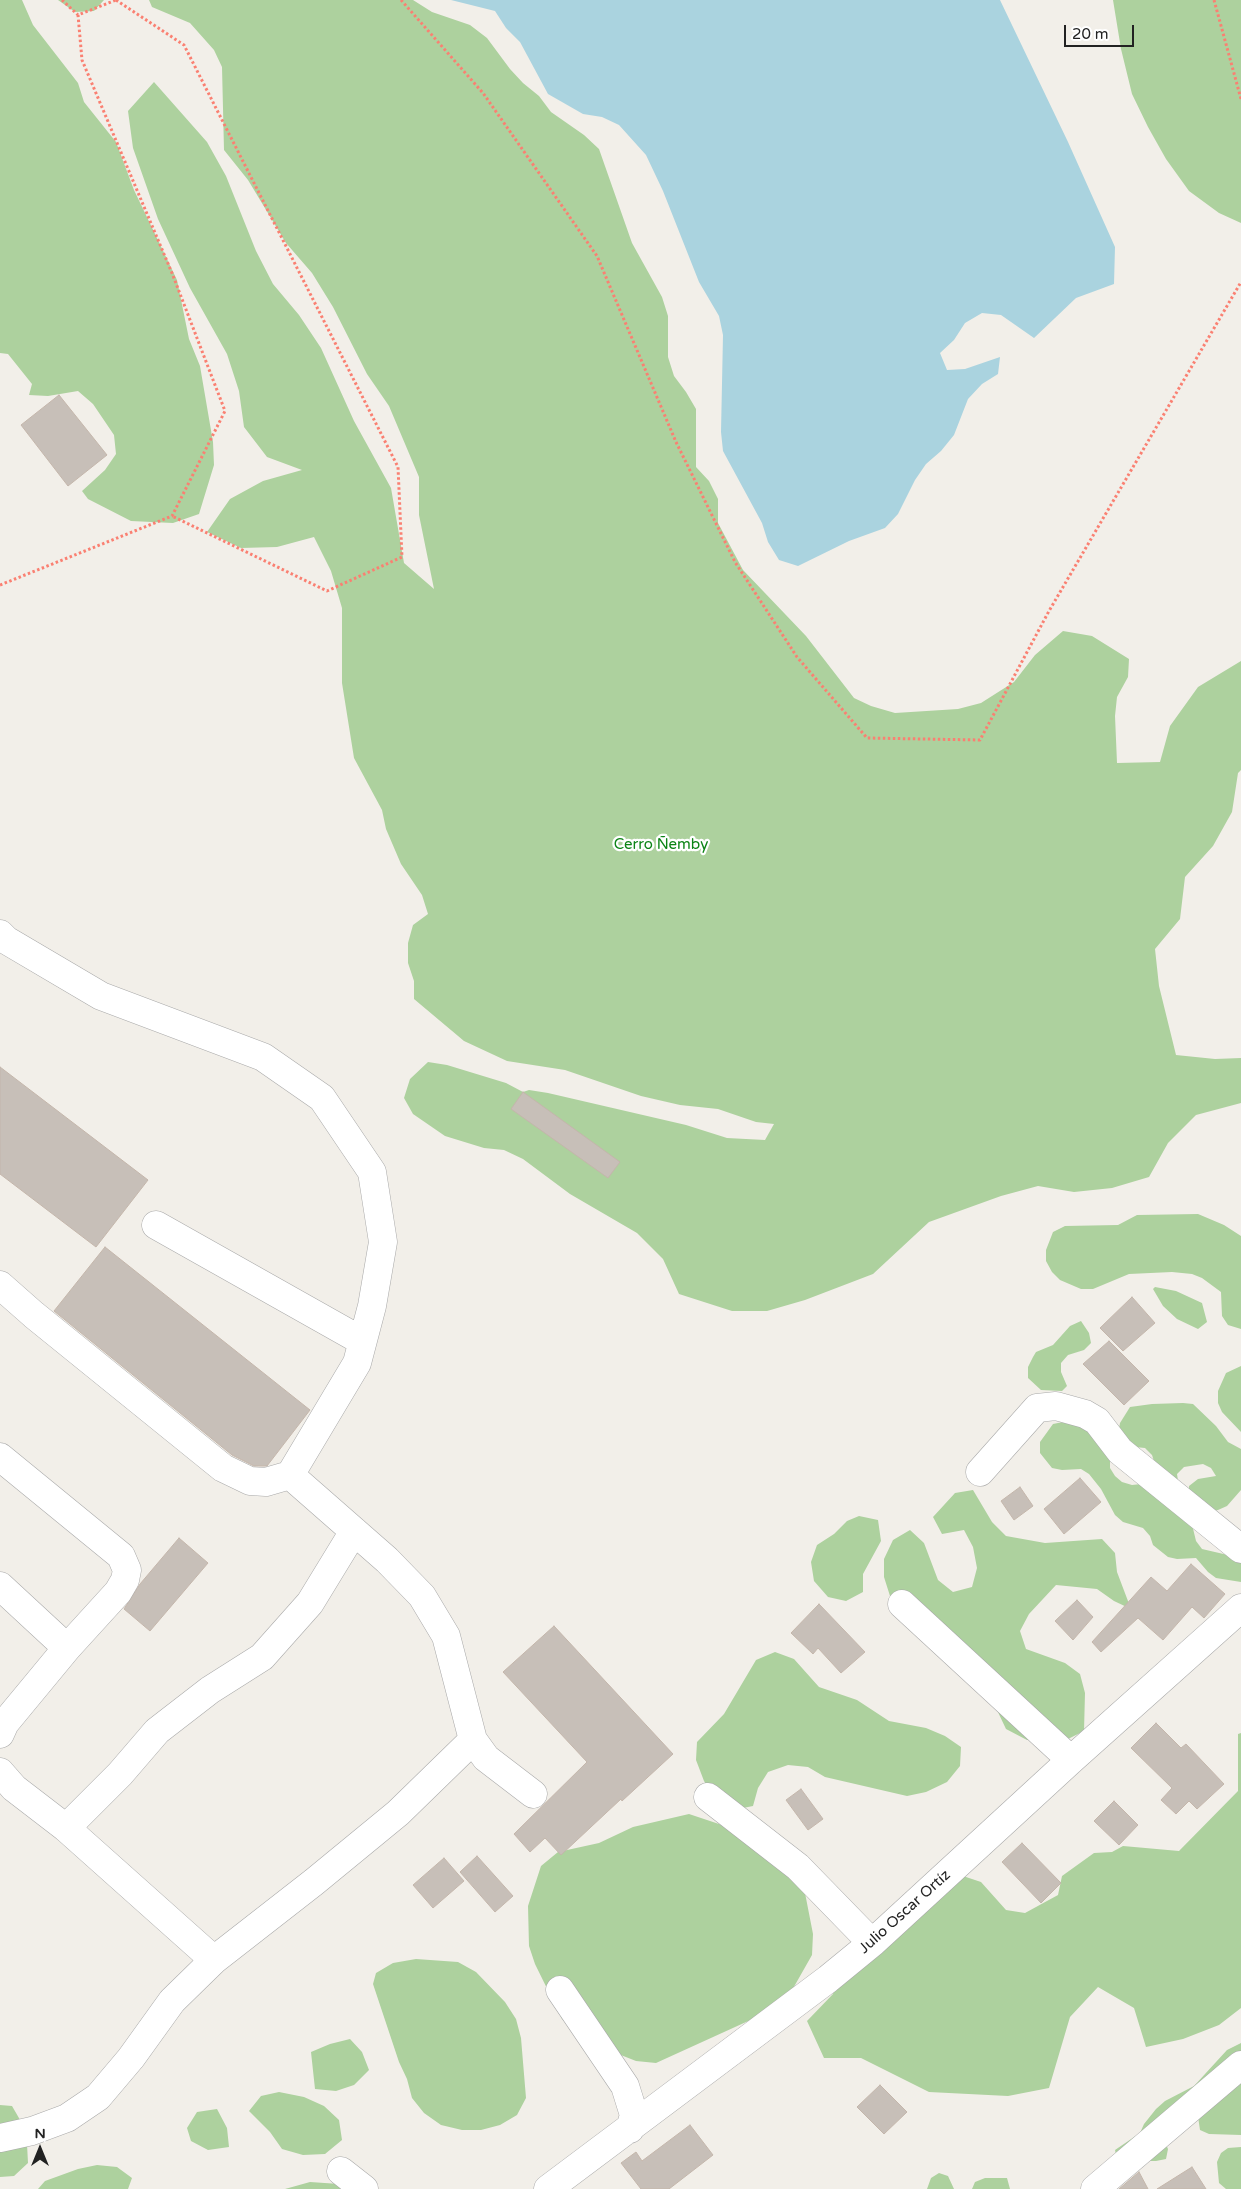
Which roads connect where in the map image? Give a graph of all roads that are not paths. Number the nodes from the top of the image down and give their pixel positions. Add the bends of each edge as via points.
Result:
1 (0, 934) edge
2 (156, 1224) dead end
3 (1, 1288) edge
4 (362, 1341) junction
5 (0, 1457) edge
6 (980, 1472) dead end
7 (290, 1475) junction
8 (354, 1531) junction
9 (1241, 1548) edge
10 (0, 1586) edge
11 (902, 1604) dead end
12 (1241, 1608) edge
13 (67, 1648) junction
14 (2, 1725) edge
15 (473, 1740) junction
16 (1071, 1760) junction
17 (0, 1772) edge
18 (533, 1794) dead end
19 (708, 1797) dead end
20 (66, 1828) junction
21 (872, 1943) junction
22 (214, 1960) junction
23 (560, 1990) dead end
24 (1241, 2066) edge
25 (630, 2129) junction
26 (0, 2138) edge
27 (341, 2171) dead end
28 (364, 2189) edge
29 (548, 2189) edge
30 (1095, 2189) edge

1 - 4 street via 100,996 263,1057 322,1098 372,1172 383,1242 372,1306
2 - 4 street
3 - 7 street via 223,1468 250,1480 266,1482
4 - 7 street via 357,1363
5 - 13 street via 121,1556 127,1570 118,1592
6 - 9 street via 1037,1408 1056,1406 1085,1414 1097,1421 1120,1451
7 - 8 street
8 - 15 street via 422,1596 446,1636
8 - 20 street via 310,1603 262,1657 210,1690 157,1731
10 - 13 street
11 - 16 street
12 - 16 street, Julio Oscar Ortíz
13 - 14 street
15 - 18 street via 486,1758
15 - 22 street via 398,1813
16 - 21 street, Julio Oscar Ortíz
17 - 20 street via 14,1788
19 - 21 street via 798,1867
20 - 22 street
21 - 25 street, Julio Oscar Ortíz
22 - 26 street via 172,2001 98,2097 67,2118
23 - 25 street via 625,2086 634,2115
24 - 30 street
25 - 29 street, Julio Oscar Ortíz
27 - 28 street

